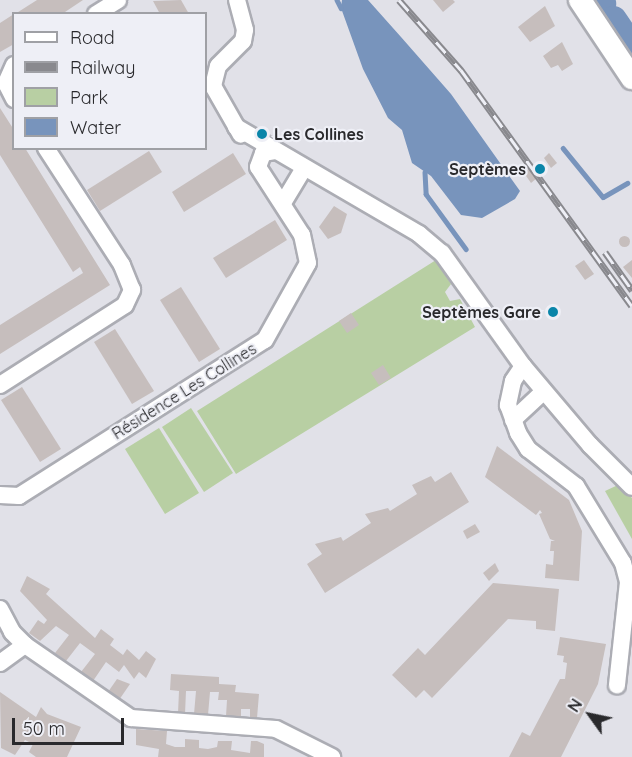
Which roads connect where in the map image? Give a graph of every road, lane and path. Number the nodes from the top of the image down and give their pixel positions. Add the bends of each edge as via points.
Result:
1 (118, 0) edge
2 (237, 0) edge
3 (580, 0) edge
4 (99, 12) edge
5 (12, 70) edge
6 (632, 78) edge
7 (12, 95) edge
8 (236, 127) junction
9 (47, 150) edge
10 (274, 152) junction
11 (258, 160) junction
12 (304, 168) junction
13 (283, 203) junction
14 (523, 366) junction
15 (0, 385) edge
16 (544, 391) junction
17 (513, 420) junction
18 (632, 487) edge
19 (0, 495) edge
20 (0, 609) edge
21 (26, 645) junction
22 (0, 663) edge
23 (617, 685) dead end
24 (332, 757) edge

1 - 4 street
2 - 8 street, Résidence Les Collines via 245,30 243,41 218,66 213,86
3 - 6 main road
5 - 7 street via 6,83
8 - 10 street
8 - 11 street, Résidence Les Collines
9 - 15 street via 122,265 132,290 125,304
10 - 11 street via 262,153
10 - 12 street
11 - 13 street, Résidence Les Collines
12 - 13 street
12 - 14 street via 419,234 442,254
13 - 19 street, Résidence Les Collines via 303,235 308,263 265,340 18,496
14 - 16 street
14 - 17 street via 508,405
16 - 17 street
16 - 18 street
17 - 23 street via 528,449 576,486 623,563 628,582
20 - 21 street via 12,632
21 - 22 street
21 - 24 street via 131,718 276,729

